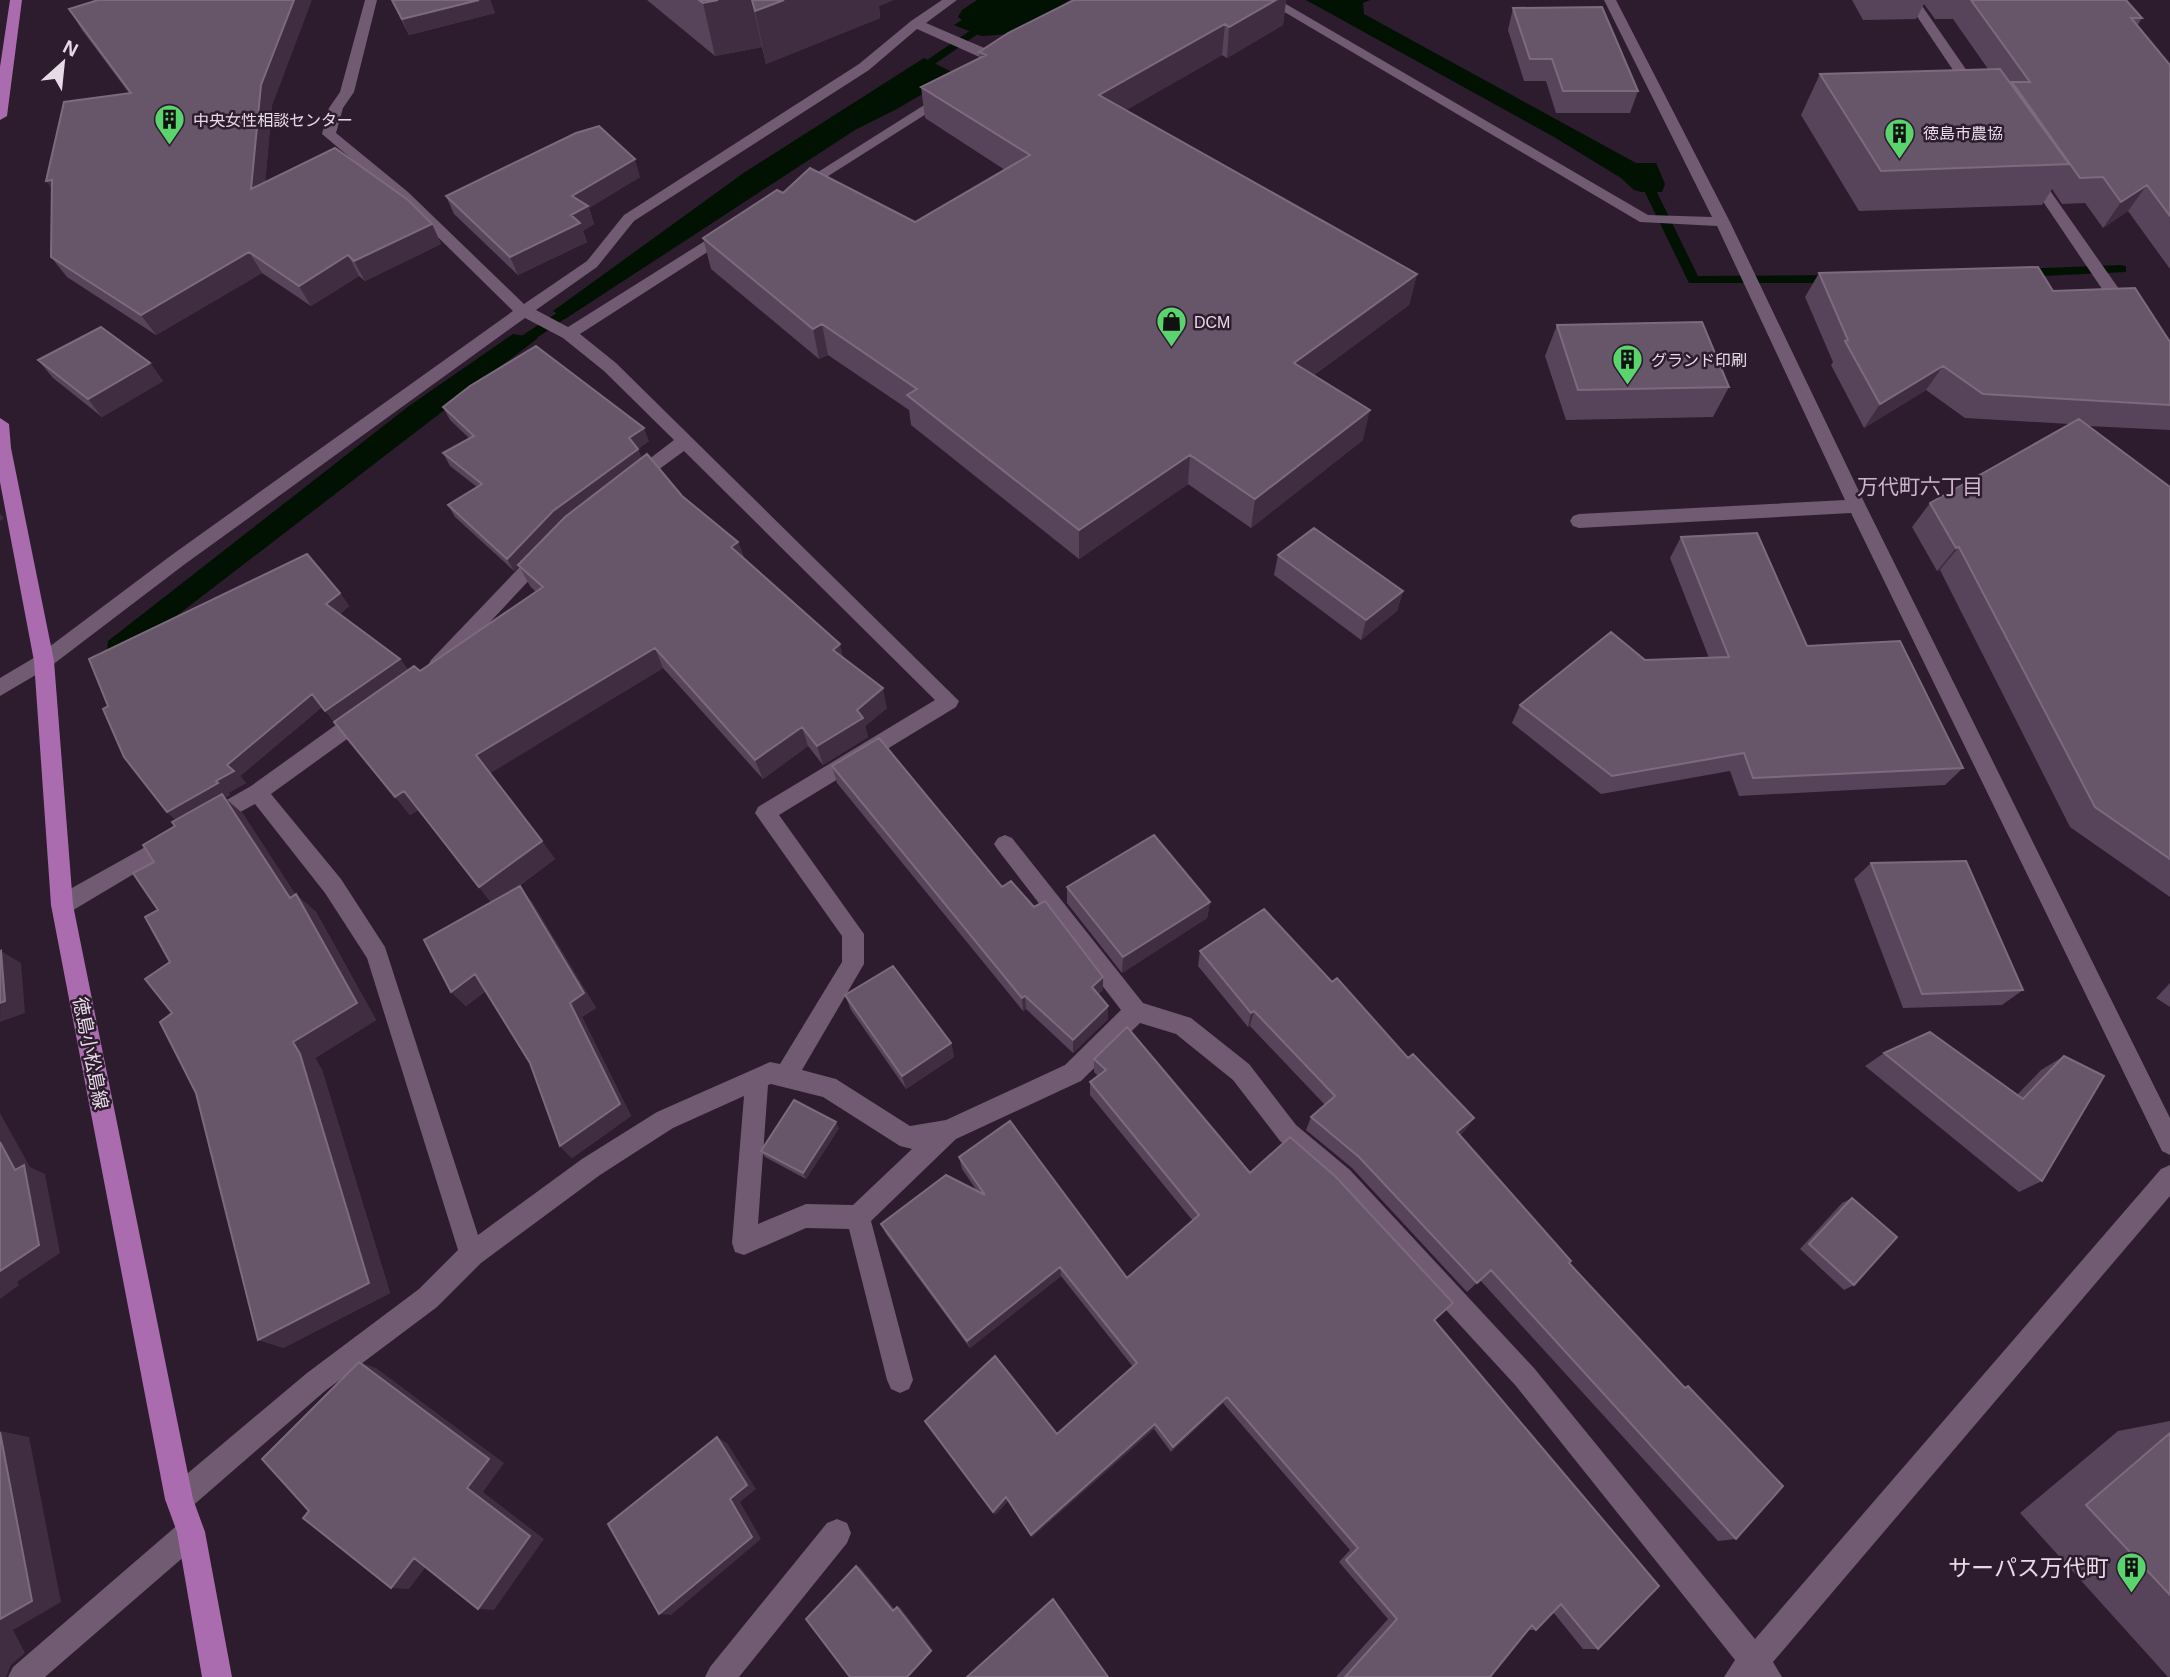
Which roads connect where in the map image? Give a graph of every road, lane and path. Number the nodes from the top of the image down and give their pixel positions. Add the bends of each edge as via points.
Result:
1 (16, 0) edge
2 (371, 0) edge
3 (951, 0) edge
4 (1270, 0) edge
5 (1610, 0) edge
6 (1912, 0) edge
7 (916, 24) junction
8 (4, 44) edge
9 (1000, 61) edge
10 (965, 83) edge
11 (1982, 101) edge
12 (0, 116) edge
13 (2020, 157) edge
14 (790, 194) edge
15 (1722, 222) junction
16 (744, 223) edge
17 (530, 315) junction
18 (2139, 331) edge
19 (565, 333) junction
20 (0, 424) edge
21 (684, 442) junction
22 (616, 493) edge
23 (1857, 506) junction
24 (1579, 521) dead end
25 (557, 540) edge
26 (44, 661) junction
27 (419, 678) edge
28 (0, 688) edge
29 (386, 701) edge
30 (258, 792) junction
31 (1005, 844) dead end
32 (62, 905) junction
33 (1136, 1011) junction
34 (785, 1077) junction
35 (757, 1080) junction
36 (948, 1131) junction
37 (2170, 1143) edge
38 (2170, 1177) edge
39 (858, 1217) junction
40 (472, 1254) junction
41 (900, 1380) dead end
42 (179, 1499) junction
43 (191, 1532) junction
44 (837, 1533) dead end
45 (1754, 1671) edge
46 (23, 1677) edge
47 (217, 1677) edge
48 (720, 1677) edge

1 - 8 main road
2 - 17 street via 347,92 336,108 329,134 403,195
3 - 7 street
4 - 15 street via 1645,219
5 - 15 street
6 - 11 street
7 - 9 street
7 - 17 street via 864,67 629,218 592,264
8 - 12 main road
10 - 14 street
13 - 18 street
15 - 23 street
16 - 19 street
17 - 19 street
17 - 26 street via 179,559
19 - 21 street via 610,367
20 - 26 main road, 徳島小松島線
21 - 22 street
21 - 34 street via 949,701 765,813 853,934 853,964
23 - 24 street
23 - 37 street
25 - 27 street via 441,663
26 - 28 street
26 - 32 main road, 徳島小松島線
29 - 30 street
30 - 32 street
30 - 40 street via 333,886 377,954
31 - 33 street
32 - 42 main road, 徳島小松島線
33 - 36 street via 1073,1073
33 - 45 street via 1183,1026 1241,1072 1288,1133 1341,1178 1525,1377
34 - 35 street via 771,1073
34 - 36 street via 828,1087 908,1138
35 - 39 street via 744,1243 806,1216
35 - 40 street via 665,1119 590,1167
36 - 39 street
38 - 45 street
39 - 41 street
40 - 42 street via 428,1298 316,1381
42 - 43 main road, 徳島小松島線
43 - 46 street
43 - 47 main road, 徳島小松島線
44 - 48 street

